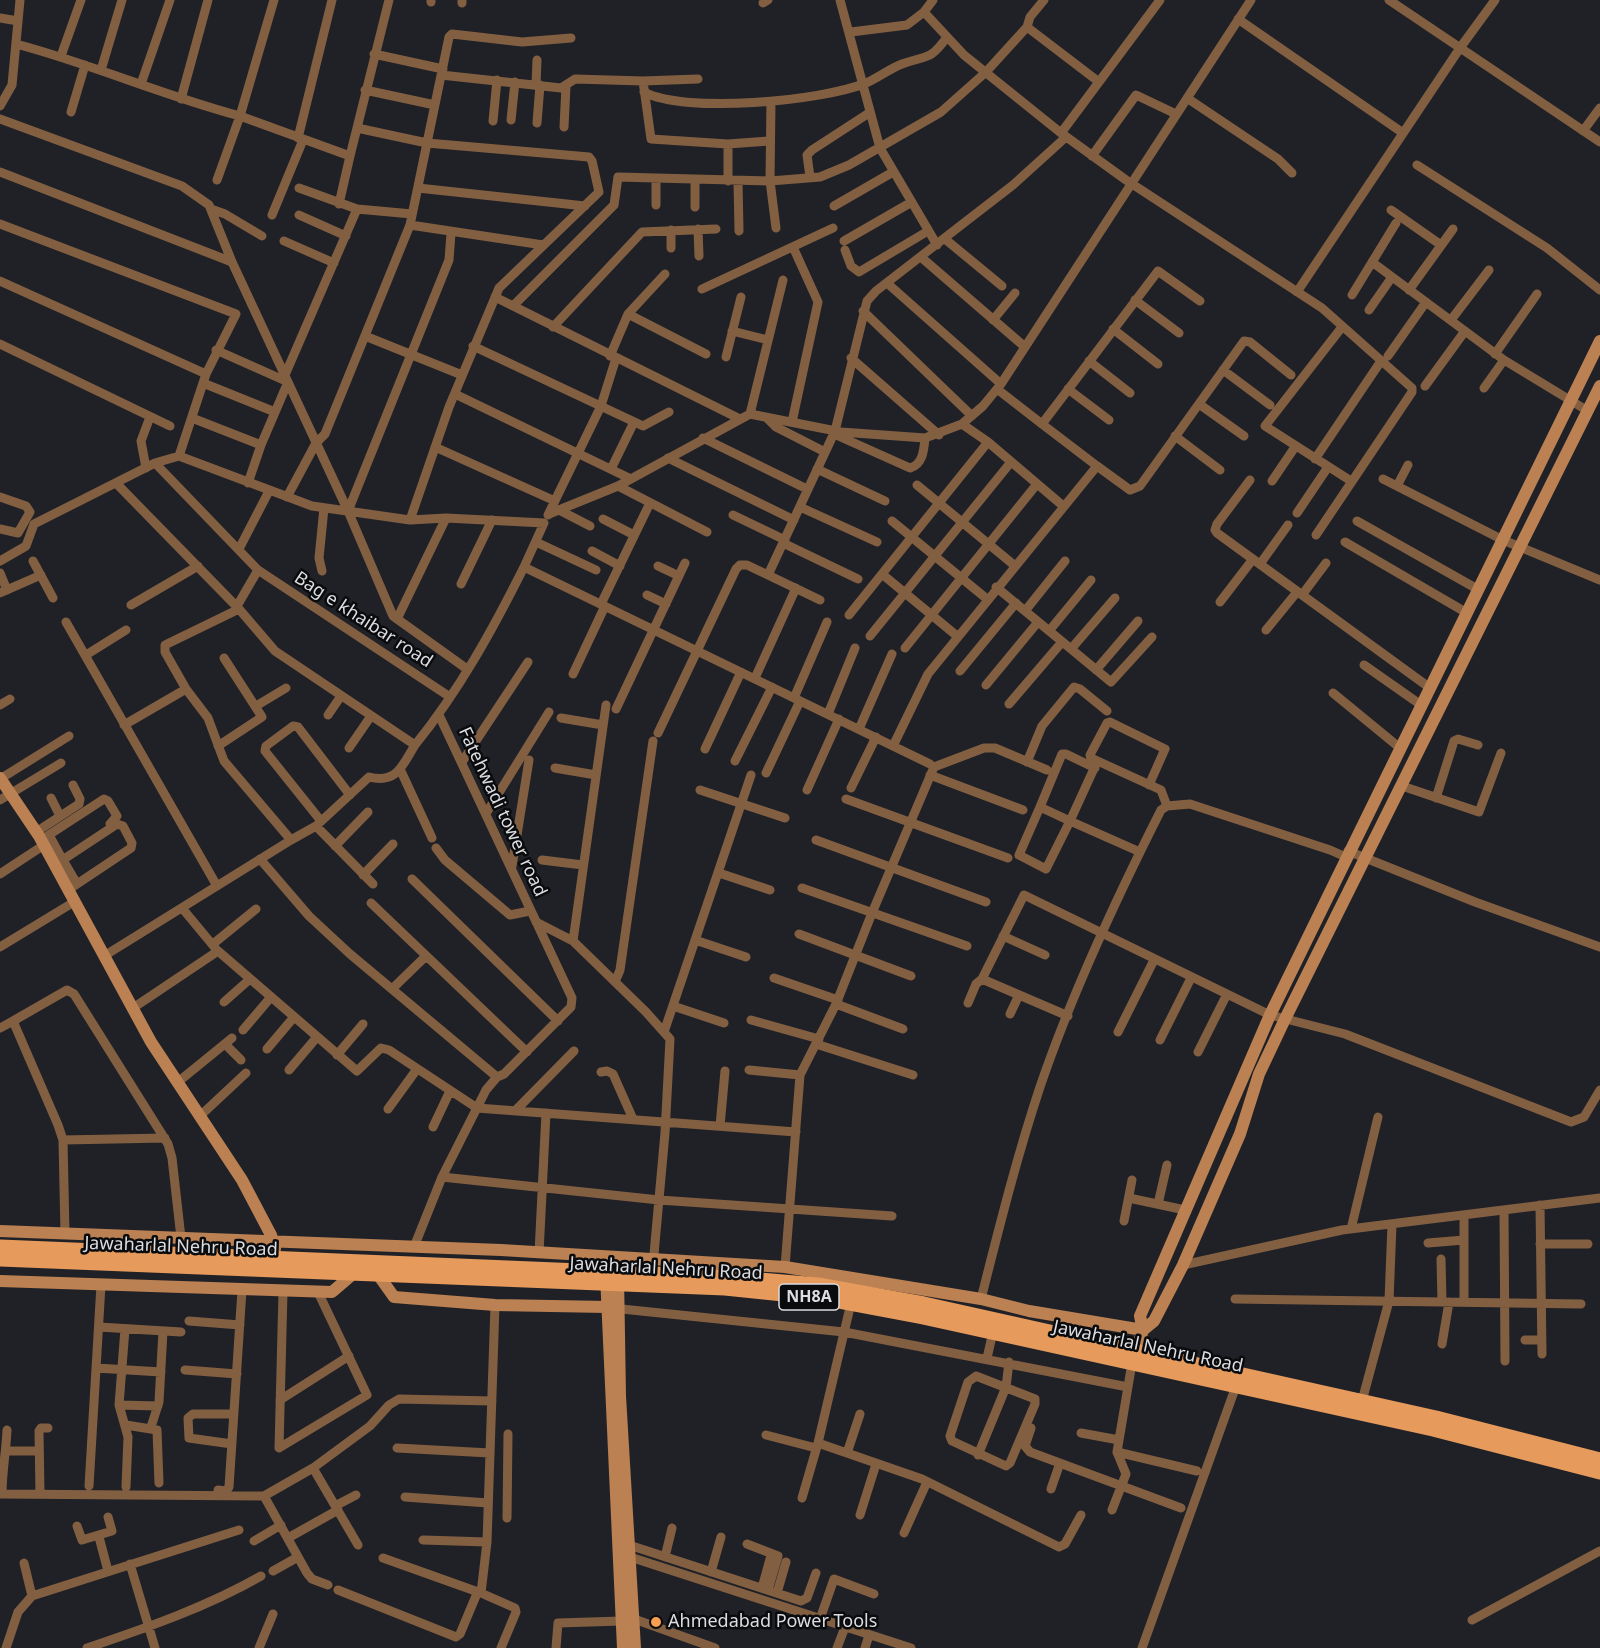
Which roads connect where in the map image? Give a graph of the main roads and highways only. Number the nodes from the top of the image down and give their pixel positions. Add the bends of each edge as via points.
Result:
1 (0, 1246) edge
2 (0, 1259) edge
3 (612, 1272) junction
4 (1134, 1357) junction
5 (1600, 1460) edge
6 (1600, 1472) edge

1 - 3 main road, Jawaharlal Nehru Road / NH8A
2 - 3 main road, Jawaharlal Nehru Road / NH8A via 379,1276
3 - 4 main road, Jawaharlal Nehru Road / NH8A via 851,1303
3 - 4 main road, Jawaharlal Nehru Road / NH8A via 653,1268 818,1286 924,1304
4 - 5 main road, Jawaharlal Nehru Road / NH8A via 1362,1401
4 - 6 main road, Jawaharlal Nehru Road / NH8A via 1236,1386 1433,1429

